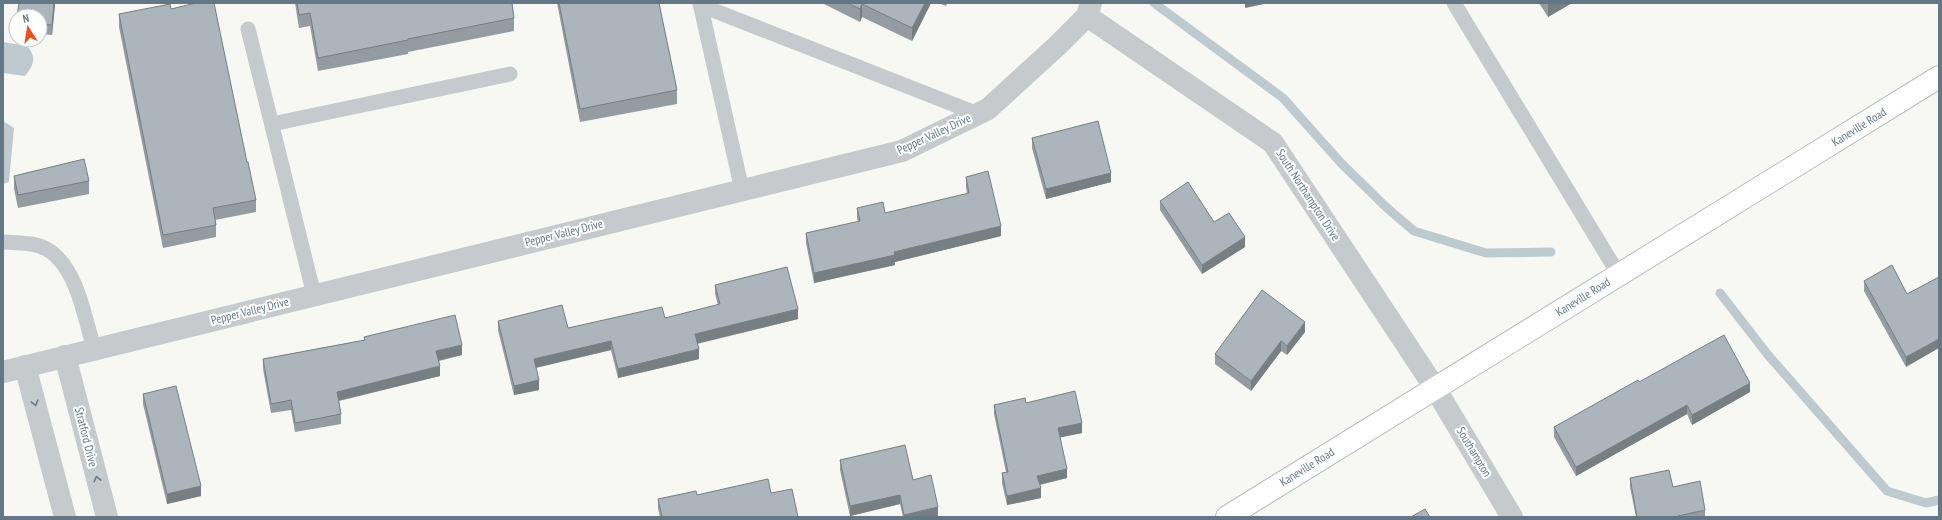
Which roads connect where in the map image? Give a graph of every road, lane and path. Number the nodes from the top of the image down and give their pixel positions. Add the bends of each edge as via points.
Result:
1 (1454, 3) edge
2 (700, 4) edge
3 (1089, 10) edge
4 (248, 29) dead end
5 (510, 74) dead end
6 (1939, 77) edge
7 (978, 114) junction
8 (272, 124) junction
9 (742, 190) junction
10 (3, 242) edge
11 (1619, 275) junction
12 (314, 295) junction
13 (94, 349) junction
14 (65, 356) junction
15 (25, 366) junction
16 (3, 372) edge
17 (1435, 388) junction
18 (64, 517) edge
19 (107, 517) edge
20 (1227, 517) edge
21 (1512, 517) edge

1 - 11 lane
2 - 7 lane
2 - 9 lane
3 - 7 street, Pepper Valley Drive via 1058,46 988,109
3 - 17 street, South Northampton Drive via 1274,143
4 - 8 lane
5 - 8 lane
6 - 11 main road, Kaneville Road
7 - 9 street, Pepper Valley Drive via 902,150
8 - 12 lane
9 - 12 street, Pepper Valley Drive
10 - 13 lane via 48,249 60,258 74,283
11 - 17 main road, Kaneville Road
12 - 13 street, Pepper Valley Drive
13 - 14 street, Pepper Valley Drive
14 - 15 street, Pepper Valley Drive
19 -> 14 street, Stratford Drive
15 - 16 street, Pepper Valley Drive
15 -> 18 street
17 - 20 main road, Kaneville Road
17 - 21 street, Southampton

